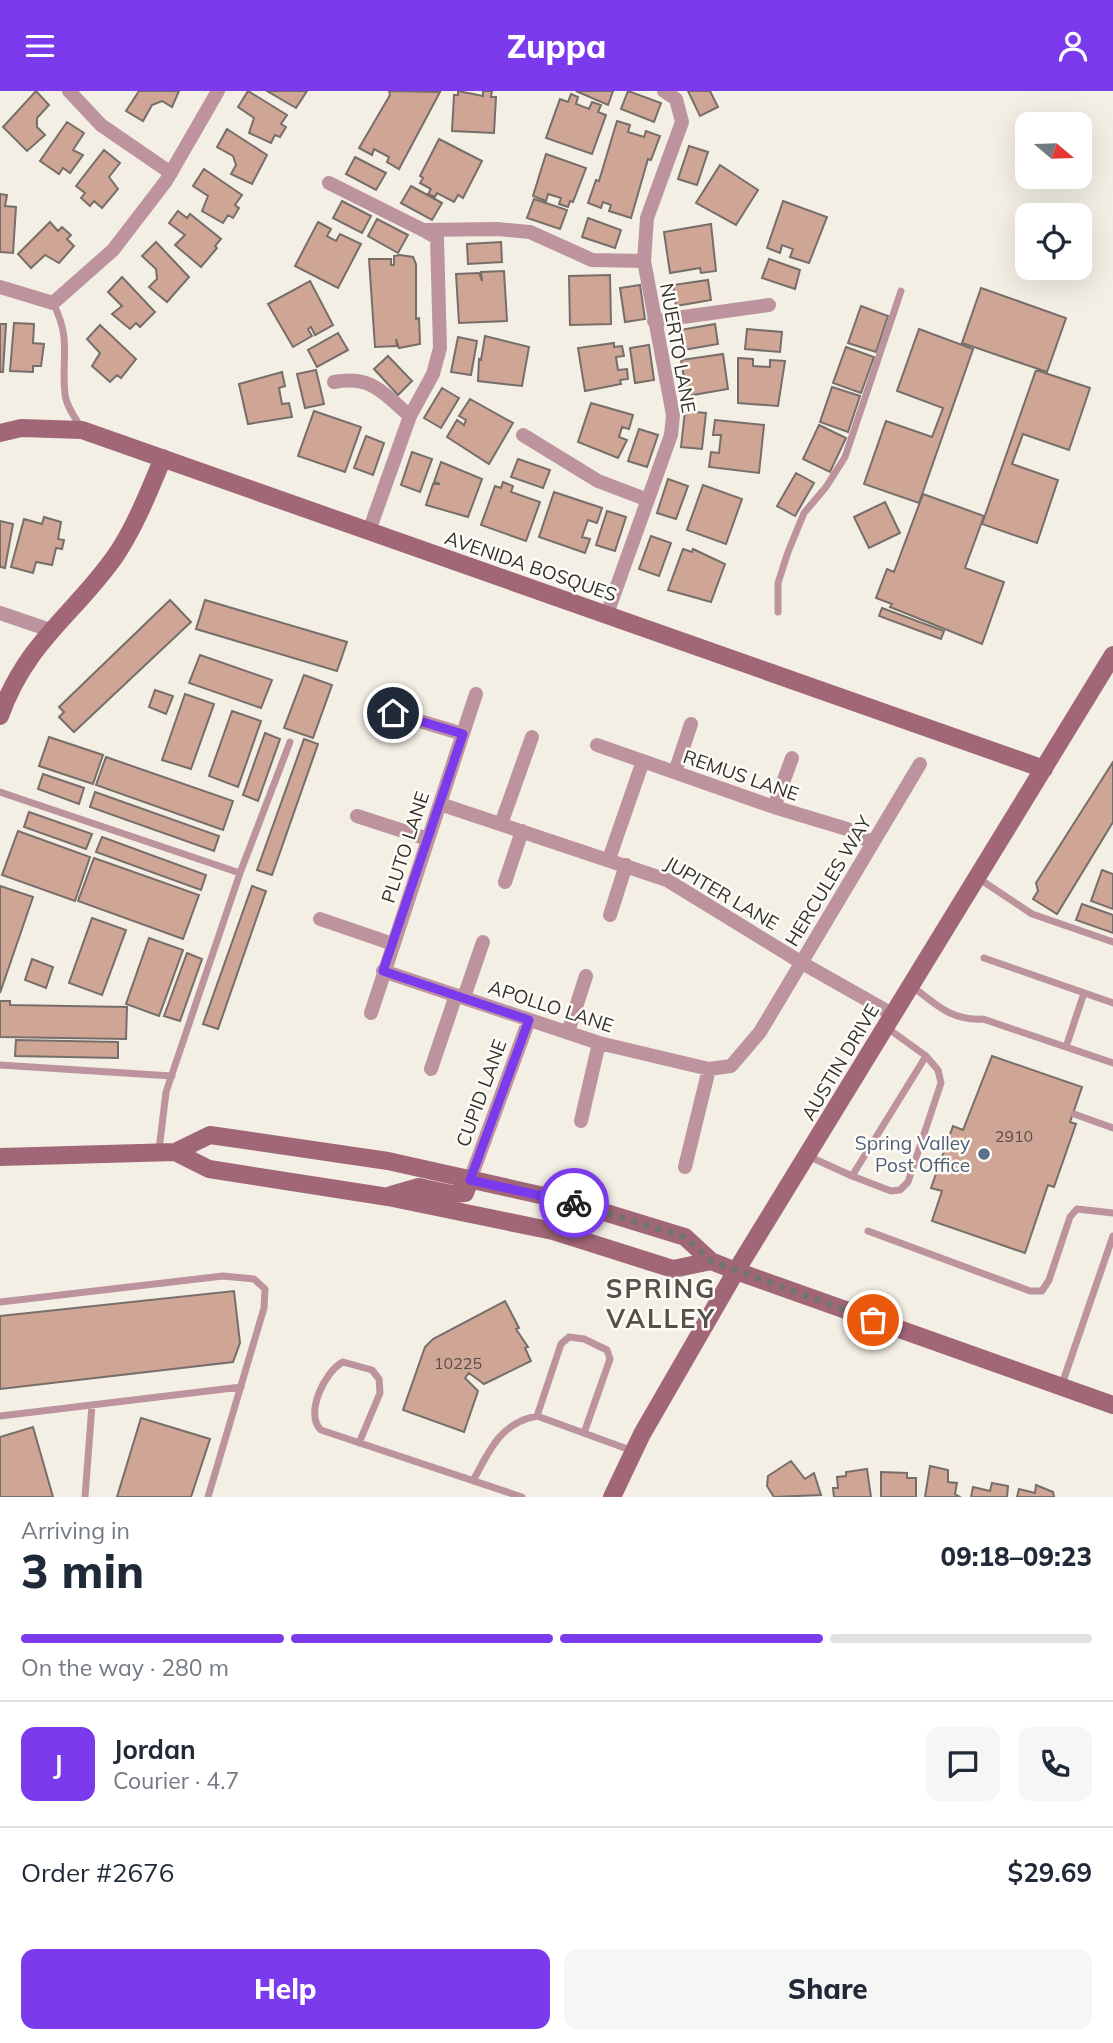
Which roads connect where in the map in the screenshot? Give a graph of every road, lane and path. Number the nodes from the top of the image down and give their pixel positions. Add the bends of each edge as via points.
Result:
1 (69, 91) edge
2 (218, 91) edge
3 (664, 91) edge
4 (171, 173) junction
5 (329, 183) dead end
6 (424, 230) junction
7 (644, 261) junction
8 (0, 287) edge
9 (901, 291) dead end
10 (53, 303) junction
11 (769, 305) dead end
12 (654, 321) junction
13 (334, 382) dead end
14 (410, 416) junction
15 (82, 430) junction
16 (0, 433) edge
17 (523, 435) dead end
18 (163, 458) junction
19 (648, 500) junction
20 (369, 531) junction
21 (778, 611) dead end
22 (0, 613) edge
23 (607, 614) junction
24 (50, 630) junction
25 (1113, 655) edge
26 (476, 694) dead end
27 (393, 713) dead end
28 (0, 716) edge
29 (691, 724) dead end
30 (463, 734) junction
31 (532, 737) dead end
32 (289, 742) dead end
33 (597, 745) dead end
34 (792, 758) dead end
35 (643, 761) junction
36 (920, 764) dead end
37 (1044, 769) junction
38 (674, 772) junction
39 (0, 792) edge
40 (440, 804) junction
41 (774, 807) junction
42 (356, 816) dead end
43 (501, 824) junction
44 (522, 831) junction
45 (428, 839) junction
46 (872, 843) junction
47 (609, 859) junction
48 (626, 865) junction
49 (240, 873) junction
50 (978, 878) junction
51 (505, 881) dead end
52 (610, 915) dead end
53 (320, 919) dead end
54 (483, 942) dead end
55 (1113, 942) edge
56 (393, 944) junction
57 (984, 958) dead end
58 (802, 963) junction
59 (383, 971) junction
60 (586, 976) dead end
61 (911, 986) junction
62 (1084, 993) junction
63 (460, 996) junction
64 (1113, 1003) edge
65 (371, 1013) dead end
66 (529, 1020) junction
67 (890, 1021) junction
68 (568, 1032) junction
69 (599, 1043) junction
70 (1066, 1047) junction
71 (926, 1056) junction
72 (1113, 1063) edge
73 (0, 1065) edge
74 (430, 1069) dead end
75 (709, 1069) junction
76 (172, 1076) junction
77 (1074, 1114) dead end
78 (580, 1121) dead end
79 (1113, 1128) edge
80 (166, 1152) junction
81 (807, 1156) junction
82 (0, 1157) edge
83 (685, 1167) dead end
84 (852, 1176) junction
85 (470, 1180) junction
86 (388, 1196) junction
87 (1113, 1213) edge
88 (868, 1231) dead end
89 (1113, 1236) edge
90 (711, 1261) junction
91 (736, 1271) junction
92 (0, 1302) edge
93 (241, 1387) junction
94 (1061, 1387) junction
95 (92, 1405) junction
96 (1113, 1405) edge
97 (0, 1416) edge
98 (537, 1416) junction
99 (584, 1433) junction
100 (359, 1443) junction
101 (634, 1451) junction
102 (473, 1481) junction
103 (85, 1497) edge
104 (208, 1497) edge
105 (522, 1497) edge
106 (612, 1497) edge

1 - 4 street via 101,125
2 - 4 street
3 - 7 street, NUERTO LANE via 676,99 682,122 647,218
4 - 10 street via 113,250
5 - 6 street
6 - 7 street via 530,232 592,260
6 - 14 street via 437,239 440,348 433,374
7 - 12 street, NUERTO LANE
8 - 10 street
9 - 21 lane via 845,457 804,513 788,552 778,583
10 - 15 lane via 63,323 65,398
11 - 12 street
12 - 19 street, NUERTO LANE via 673,415 671,435
13 - 14 street via 355,378 374,385
14 - 20 street
15 - 16 main road, AVENIDA BOSQUES via 21,428
15 - 18 main road, AVENIDA BOSQUES
17 - 19 street via 598,481
18 - 20 main road, AVENIDA BOSQUES
18 - 24 main road via 115,556
19 - 23 street, NUERTO LANE
20 - 23 main road, AVENIDA BOSQUES
22 - 24 street
23 - 37 main road, AVENIDA BOSQUES
24 - 28 main road via 8,694
25 - 37 main road, AUSTIN DRIVE
26 - 30 street, PLUTO LANE
27 - 30 street
29 - 38 street
30 - 40 street, PLUTO LANE
31 - 43 street
32 - 49 lane
33 - 35 street, REMUS LANE
34 - 41 street
35 - 38 street, REMUS LANE
35 - 47 street
36 - 46 street, HERCULES WAY
37 - 50 main road, AUSTIN DRIVE
38 - 41 street, REMUS LANE
39 - 49 lane
40 - 43 street, JUPITER LANE
40 - 45 street, PLUTO LANE
41 - 46 street, REMUS LANE via 847,829
42 - 45 street
43 - 44 street, JUPITER LANE
44 - 47 street, JUPITER LANE
44 - 51 street
45 - 56 street, PLUTO LANE
46 - 58 street, HERCULES WAY
47 - 48 street, JUPITER LANE
48 - 52 street
48 - 58 street, JUPITER LANE via 667,880
49 - 76 lane
50 - 55 lane via 1032,914
50 - 61 main road, AUSTIN DRIVE
53 - 56 street
54 - 63 street
56 - 59 street, PLUTO LANE
57 - 62 lane
58 - 67 street, JUPITER LANE
58 - 75 street, HERCULES WAY via 760,1032 732,1066
59 - 63 street, APOLLO LANE
59 - 65 street, PLUTO LANE
60 - 68 street
61 - 67 main road, AUSTIN DRIVE
61 - 70 lane via 963,1020 983,1019
62 - 64 lane
62 - 70 lane
63 - 66 street, APOLLO LANE
63 - 74 street
66 - 68 street, APOLLO LANE
66 - 85 street, CUPID LANE
67 - 71 lane
67 - 81 main road, AUSTIN DRIVE
68 - 69 street, APOLLO LANE
69 - 75 street, APOLLO LANE
69 - 78 street
70 - 72 lane
71 - 84 lane
71 - 84 lane via 941,1083 908,1182 901,1190 891,1191
73 - 76 lane
75 - 83 street
76 - 80 lane via 166,1092
77 - 79 lane
80 - 82 main road
80 - 85 main road via 210,1135 388,1161
80 - 86 main road via 209,1169
81 - 84 lane
81 - 91 main road, AUSTIN DRIVE
85 - 86 main road via 466,1193 419,1187
85 - 90 main road via 570,1202 685,1237
86 - 90 main road via 553,1231 673,1269
87 - 88 lane via 1077,1209 1042,1291 1030,1291
89 - 94 lane
90 - 91 main road
91 - 94 main road
91 - 101 main road, AUSTIN DRIVE
92 - 93 lane via 223,1276 254,1279 265,1289 264,1308
93 - 95 lane
93 - 104 lane
94 - 96 main road
95 - 97 lane
95 - 103 lane
98 - 99 lane
98 - 99 lane via 561,1344 569,1337 584,1339 607,1350 610,1359
98 - 102 lane via 522,1419 495,1438
99 - 101 lane
100 - 100 lane via 380,1393 379,1379 372,1370 343,1362 324,1383 314,1424
100 - 102 lane
101 - 106 main road, AUSTIN DRIVE
102 - 105 lane

